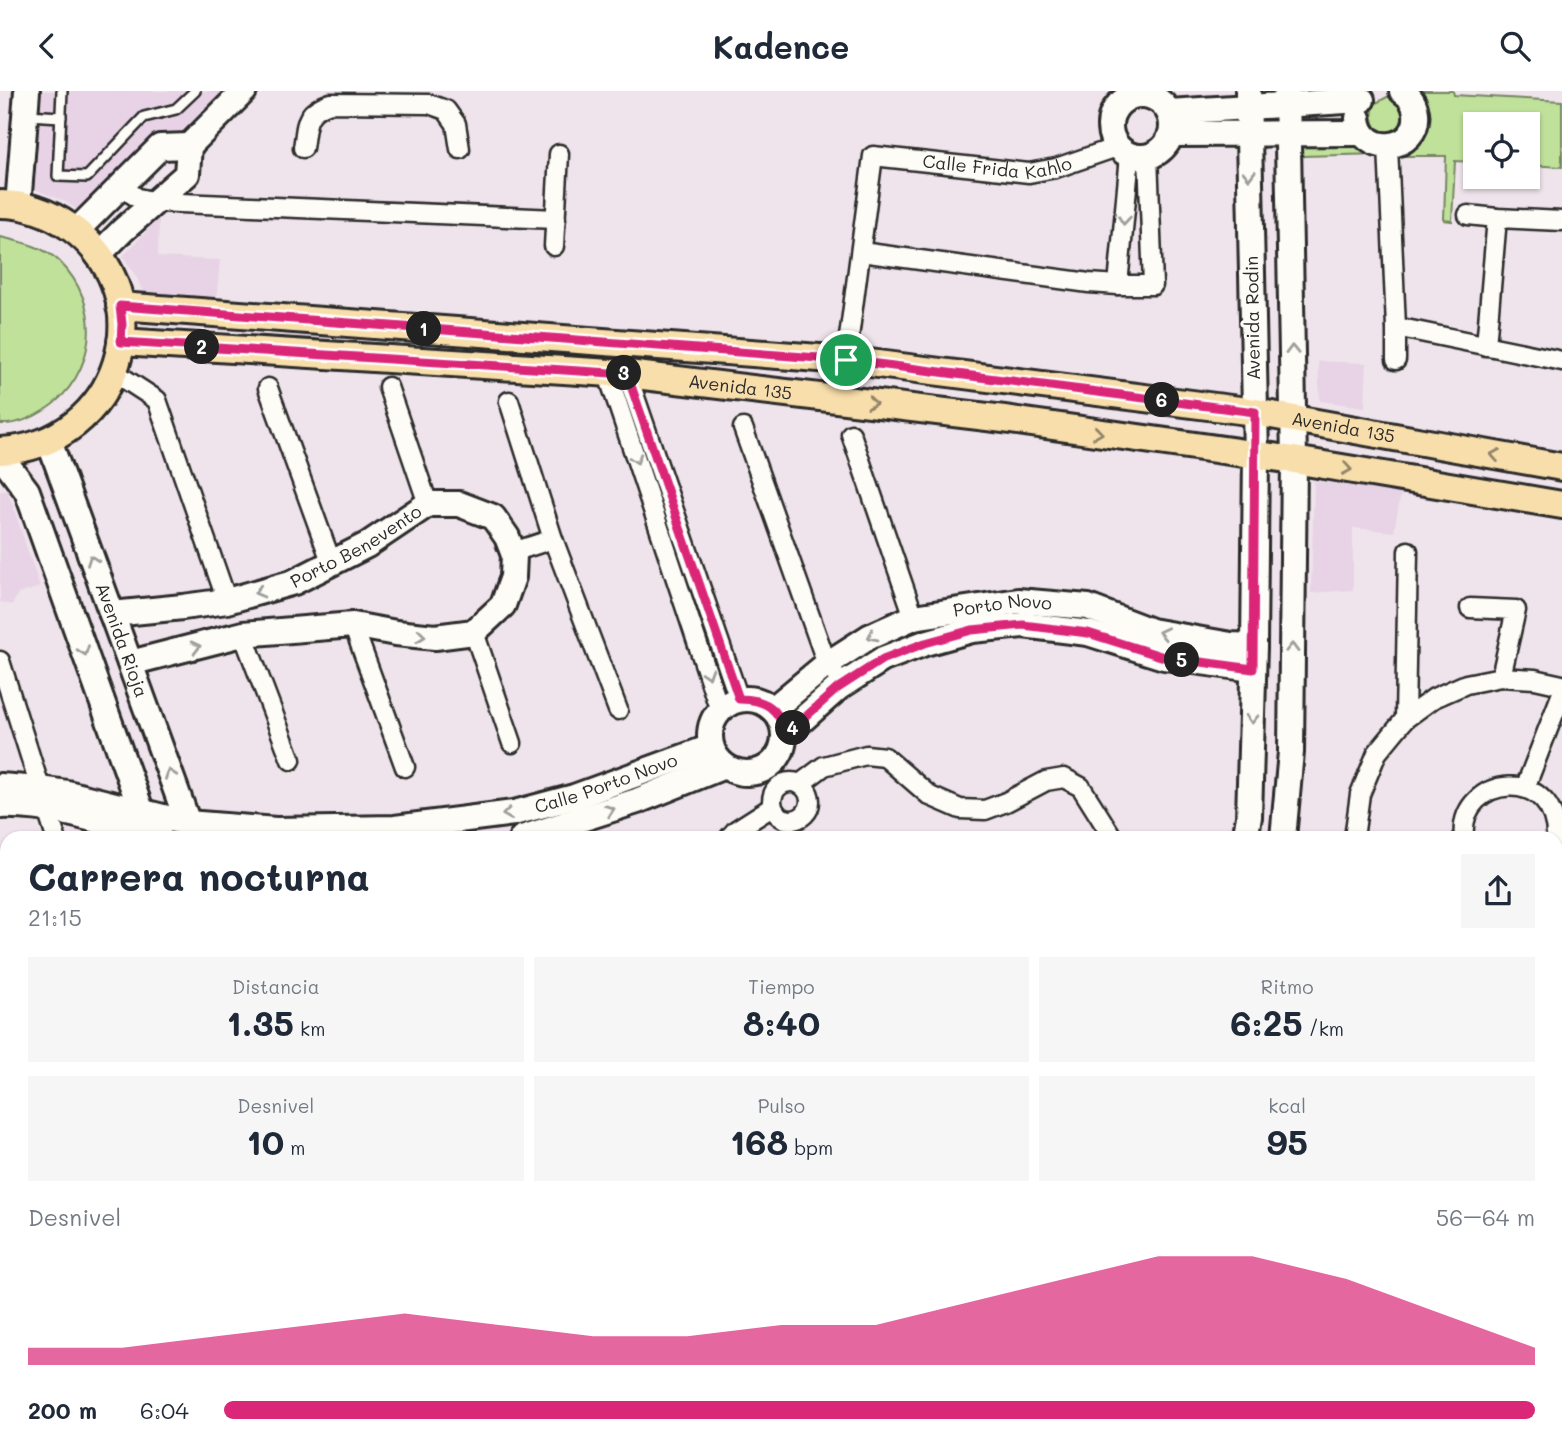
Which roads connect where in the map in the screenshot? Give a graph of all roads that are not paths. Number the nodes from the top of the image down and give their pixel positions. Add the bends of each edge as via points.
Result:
1 (62, 91) edge
2 (195, 91) edge
3 (244, 91) edge
4 (1402, 91) edge
5 (1139, 93) edge
6 (1366, 95) edge
7 (386, 97) edge
8 (1287, 98) edge
9 (1248, 99) edge
10 (26, 103) edge
11 (61, 117) junction
12 (1170, 123) junction
13 (1362, 133) junction
14 (1248, 134) junction
15 (1288, 134) junction
16 (189, 146) junction
17 (1388, 146) junction
18 (303, 148) dead end
19 (460, 149) dead end
20 (1132, 153) junction
21 (559, 154) dead end
22 (121, 187) junction
23 (156, 202) junction
24 (9, 205) edge
25 (1468, 215) dead end
26 (1497, 218) junction
27 (556, 219) junction
28 (1562, 221) edge
29 (76, 231) junction
30 (554, 246) dead end
31 (861, 252) junction
32 (98, 255) junction
33 (1118, 285) junction
34 (120, 306) junction
35 (1396, 327) junction
36 (121, 342) junction
37 (1486, 346) junction
38 (846, 360) junction
39 (1396, 360) dead end
40 (1562, 361) edge
41 (114, 372) junction
42 (617, 373) junction
43 (388, 387) dead end
44 (268, 388) dead end
45 (509, 401) dead end
46 (1255, 412) junction
47 (641, 416) junction
48 (1293, 418) junction
49 (623, 422) junction
50 (743, 428) dead end
51 (851, 434) dead end
52 (49, 441) junction
53 (0, 453) edge
54 (1256, 455) junction
55 (1294, 460) junction
56 (1562, 467) edge
57 (428, 504) junction
58 (1562, 505) edge
59 (553, 539) junction
60 (1408, 551) dead end
61 (513, 552) junction
62 (332, 564) junction
63 (227, 601) junction
64 (1470, 608) dead end
65 (112, 614) junction
66 (914, 617) junction
67 (353, 625) junction
68 (474, 632) junction
69 (243, 634) junction
70 (1254, 657) junction
71 (0, 661) edge
72 (130, 663) junction
73 (827, 664) junction
74 (1501, 677) junction
75 (842, 685) junction
76 (1562, 685) edge
77 (1562, 693) edge
78 (729, 705) junction
79 (773, 709) junction
80 (618, 710) dead end
81 (1405, 719) junction
82 (1562, 728) edge
83 (785, 735) junction
84 (512, 743) dead end
85 (717, 756) junction
86 (291, 760) dead end
87 (405, 767) dead end
88 (800, 784) junction
89 (0, 786) edge
90 (1529, 790) junction
91 (42, 799) junction
92 (0, 806) edge
93 (772, 807) junction
94 (141, 811) junction
95 (53, 831) edge
96 (133, 831) edge
97 (151, 831) edge
98 (190, 831) edge
99 (544, 831) edge
100 (735, 831) edge
101 (1109, 831) edge
102 (1246, 831) edge
103 (1284, 831) edge
104 (1355, 831) edge
105 (1464, 831) edge
106 (1557, 831) edge

1 - 11 lane
2 - 11 lane via 176,110 144,117 87,177 58,176
3 - 16 street
4 - 17 street via 1412,101 1416,121 1406,138
5 - 12 street via 1166,106
5 - 20 street via 1123,100 1110,122 1112,139
6 - 8 street
6 - 13 street via 1357,111
7 - 18 street via 317,107 308,116
7 - 19 street via 446,110 456,124
8 - 9 street
8 - 15 street
9 - 12 street
9 - 14 street, Avenida Rodin
10 - 11 lane
10 - 24 street
12 - 14 street
12 - 20 street via 1164,147 1158,152
13 - 15 street
13 - 17 street via 1378,145
14 - 15 street
14 -> 46 street, Avenida Rodin
48 -> 15 street
16 - 22 street via 160,147
16 - 23 street via 187,174
17 - 35 street
20 - 31 street, Calle Frida Kahlo via 1029,173 873,156
20 -> 33 street
20 - 33 street via 1153,285
21 - 27 street
22 - 23 street
22 - 29 street
23 - 27 street
23 - 32 street
24 - 29 main road via 49,215
25 - 26 street
26 - 28 street
26 - 37 street
27 - 30 street
29 - 32 main road
31 - 33 street
31 - 38 street
32 - 34 main road
34 - 36 main road
34 - 38 main road, Avenida 135
35 - 37 street
35 - 39 street
36 - 41 main road
36 - 42 main road, Avenida 135
37 - 40 street
38 - 46 main road, Avenida 135
41 - 52 main road via 88,413
41 - 63 street via 157,400
42 - 47 street
42 - 49 street
42 -> 54 main road, Avenida 135 via 1004,419
43 - 57 street
44 - 62 street
45 - 59 street
46 - 48 main road, Avenida 135
46 - 54 street, Avenida Rodin
47 - 49 street
47 - 78 street
48 - 55 street
56 -> 48 main road, Avenida 135
49 -> 78 street
50 - 73 street
51 - 66 street
52 - 53 main road
65 -> 52 street, Avenida Rioja
53 -> 94 street via 27,491
54 - 55 main road, Avenida 135
54 - 70 street, Avenida Rodin
55 -> 58 main road, Avenida 135
103 -> 55 street via 1291,752
57 - 61 street, Porto Benevento via 459,504 493,517
57 - 62 street, Porto Benevento
59 - 61 street
59 - 80 street
60 - 81 street
61 - 68 street via 513,577 503,605
62 -> 63 street, Porto Benevento via 294,582
63 - 65 street, Porto Benevento
64 - 74 street via 1517,610
65 - 72 street, Avenida Rioja
70 -> 66 street, Porto Novo via 1220,643 1151,631 1088,607 1018,601
66 -> 73 street, Porto Novo via 869,637
67 -> 68 street via 435,637
67 - 69 street
67 - 87 street
68 - 84 street
72 -> 69 street
69 - 86 street
70 - 75 street, Porto Novo via 1164,657 1088,633 1023,625 972,630 925,643 883,659
70 -> 102 street, Avenida Rodin
71 - 91 street
98 -> 72 street, Avenida Rioja
73 - 75 street
73 - 79 street, Porto Novo
74 - 76 street
74 - 81 street via 1466,684 1434,698
75 - 83 street, Porto Novo
77 - 90 street
78 - 79 street via 751,699
78 - 85 street via 713,721 710,734
79 - 83 street
81 - 104 street via 1377,753 1360,794
82 - 90 street
83 - 85 street via 778,758 758,772 734,772
85 -> 98 street, Calle Porto Novo via 514,813 395,828
99 -> 85 street, Calle Porto Novo via 637,801
88 - 93 street via 781,784 772,794
88 - 93 street via 810,799 803,817 785,820
88 - 101 street via 824,766 866,755 885,758 930,796 960,809 985,810 1045,781 1064,778 1081,787
89 - 91 street, Calle Porto Novo
90 - 105 street via 1511,786 1483,795 1465,819
90 - 106 street via 1553,813
91 - 92 street, Calle Porto Novo
91 - 94 street, Calle Porto Novo via 67,793
91 - 95 street
91 - 96 street, Calle Porto Novo via 72,814
93 - 100 street
94 - 97 street
94 - 98 street, Calle Porto Novo

